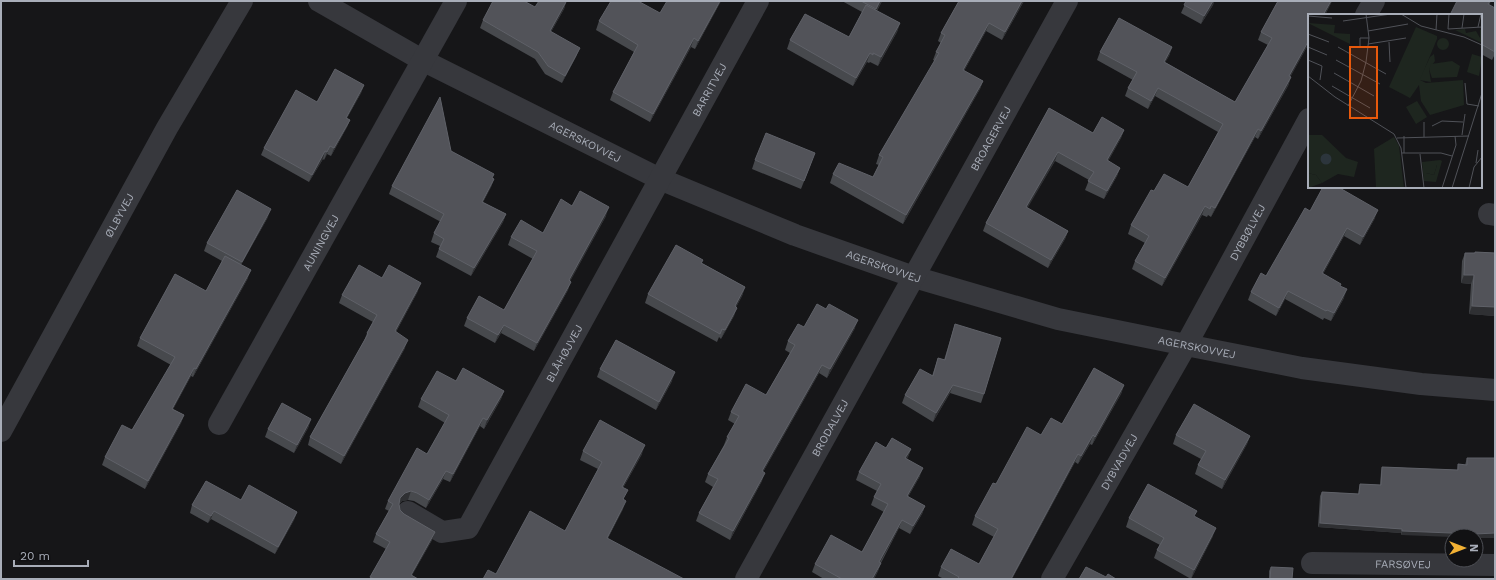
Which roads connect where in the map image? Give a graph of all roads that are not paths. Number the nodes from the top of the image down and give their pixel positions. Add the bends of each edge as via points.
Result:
1 (242, 1) edge
2 (318, 1) edge
3 (456, 1) edge
4 (758, 1) edge
5 (1067, 1) edge
6 (1374, 1) edge
7 (1367, 14) edge
8 (422, 60) junction
9 (1308, 121) edge
10 (660, 179) junction
11 (914, 277) junction
12 (1186, 345) junction
13 (1495, 390) edge
14 (219, 424) dead end
15 (1, 431) edge
16 (408, 512) dead end
17 (1312, 563) dead end
18 (1495, 565) edge
19 (746, 579) edge
20 (1052, 579) edge

1 - 15 street, ØLBYVEJ via 166,128
2 - 8 street, AGERSKOVVEJ
3 - 8 street, AUNINGVEJ
4 - 10 street, BARRITVEJ
5 - 11 street, BROAGERVEJ
6 - 7 street
8 - 10 street, AGERSKOVVEJ
8 - 14 street, AUNINGVEJ
9 - 12 street, DYBBØLVEJ
10 - 11 street, AGERSKOVVEJ via 795,235
10 - 16 street, BLÅHØJVEJ via 468,528 442,532
11 - 12 street, AGERSKOVVEJ via 1058,319
11 - 19 street, BRODALVEJ
12 - 13 street, AGERSKOVVEJ via 1302,368 1421,384
12 - 20 street, DYBVADVEJ
17 - 18 street, FARSØVEJ

